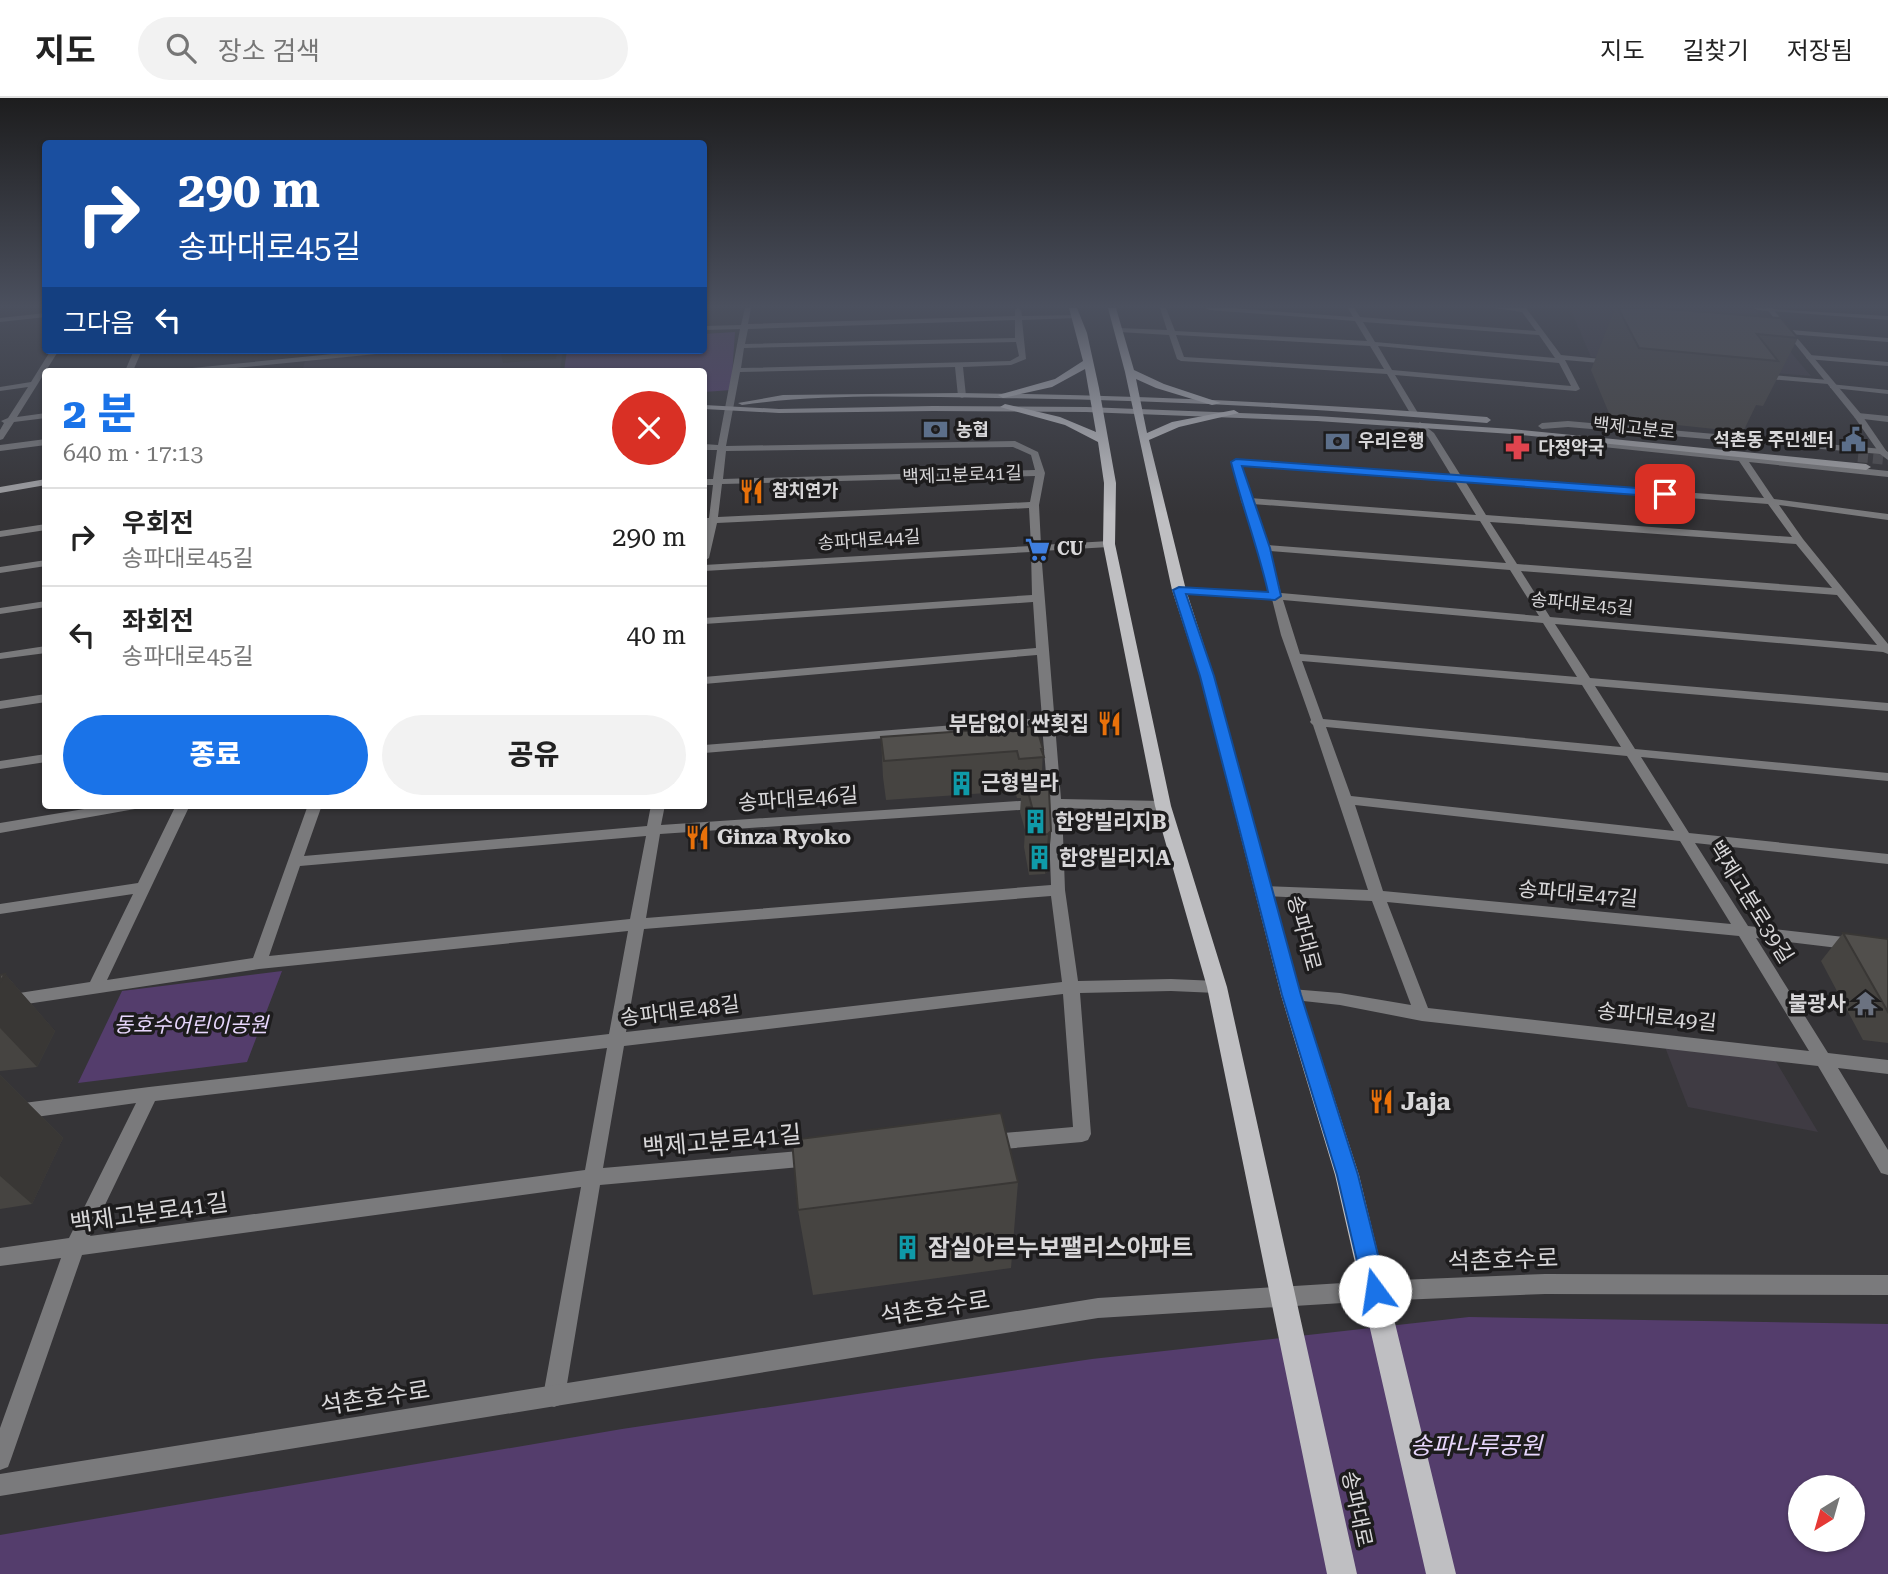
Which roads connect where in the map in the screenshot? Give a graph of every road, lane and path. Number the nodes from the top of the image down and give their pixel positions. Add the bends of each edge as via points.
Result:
1 (37, 377) edge
2 (735, 377) edge
3 (960, 377) edge
4 (1071, 377) edge
5 (1091, 377) edge
6 (1131, 377) edge
7 (1140, 377) edge
8 (1394, 377) edge
9 (1444, 377) edge
10 (1570, 377) edge
11 (1771, 377) edge
12 (1825, 377) edge
13 (32, 384) junction
14 (1831, 384) junction
15 (0, 388) edge
16 (1888, 392) edge
17 (962, 396) junction
18 (1004, 401) junction
19 (1216, 403) junction
20 (1096, 404) junction
21 (1136, 405) junction
22 (729, 406) junction
23 (707, 407) edge
24 (1234, 414) junction
25 (42, 416) edge
26 (1858, 416) junction
27 (1417, 419) junction
28 (1888, 419) edge
29 (11, 420) junction
30 (0, 421) edge
31 (1544, 430) junction
32 (0, 437) edge
33 (1143, 439) junction
34 (42, 442) edge
35 (1103, 442) junction
36 (722, 446) junction
37 (0, 447) edge
38 (707, 447) edge
39 (1886, 456) edge
40 (1858, 457) tunnel mouth
41 (1742, 459) junction
42 (1866, 467) tunnel mouth
43 (1888, 468) edge
44 (1040, 473) junction
45 (1888, 474) edge
46 (1457, 477) junction
47 (707, 482) edge
48 (716, 482) junction
49 (42, 483) edge
50 (0, 490) edge
51 (1247, 501) junction
52 (1769, 502) junction
53 (1034, 505) junction
54 (1883, 516) edge
55 (1481, 517) junction
56 (708, 521) edge
57 (42, 528) edge
58 (1888, 528) edge
59 (0, 534) edge
60 (1799, 541) junction
61 (1109, 544) junction
62 (1037, 547) junction
63 (1264, 548) junction
64 (42, 565) edge
65 (1513, 566) junction
66 (707, 568) edge
67 (0, 570) edge
68 (1179, 590) junction
69 (1838, 592) junction
70 (1275, 596) junction
71 (1038, 598) junction
72 (42, 605) edge
73 (0, 611) edge
74 (707, 621) edge
75 (1546, 621) junction
76 (42, 650) edge
77 (1887, 650) edge
78 (1043, 651) junction
79 (0, 656) edge
80 (1296, 657) junction
81 (707, 681) edge
82 (1586, 682) junction
83 (42, 699) edge
84 (0, 705) edge
85 (1888, 707) edge
86 (1049, 721) junction
87 (1317, 722) junction
88 (707, 749) edge
89 (1633, 753) junction
90 (42, 759) edge
91 (0, 765) edge
92 (1888, 777) edge
93 (1346, 800) junction
94 (1055, 803) junction
95 (1163, 806) junction
96 (112, 809) edge
97 (181, 809) edge
98 (314, 809) edge
99 (658, 809) edge
100 (0, 828) edge
101 (656, 830) junction
102 (1687, 838) junction
103 (1888, 859) edge
104 (294, 862) junction
105 (144, 887) junction
106 (1058, 890) junction
107 (1264, 891) junction
108 (1377, 896) junction
109 (0, 909) edge
110 (639, 924) junction
111 (1744, 931) junction
112 (1888, 948) edge
113 (259, 963) junction
114 (1071, 987) junction
115 (1217, 987) junction
116 (95, 988) junction
117 (1291, 995) junction
118 (0, 1002) edge
119 (1422, 1014) junction
120 (618, 1041) junction
121 (1824, 1059) junction
122 (1888, 1067) edge
123 (149, 1094) junction
124 (0, 1114) edge
125 (971, 1144) edge
126 (832, 1156) edge
127 (1888, 1167) edge
128 (595, 1177) junction
129 (74, 1249) junction
130 (0, 1258) edge
131 (1888, 1285) edge
132 (1375, 1291) junction
133 (1283, 1298) junction
134 (554, 1396) junction
135 (0, 1459) edge
136 (0, 1485) edge
137 (1342, 1574) edge
138 (1441, 1574) edge

1 - 13 street
2 - 22 street
3 - 17 street
4 - 18 main road
5 - 20 main road, 송파대로
6 - 21 main road, 송파대로
7 - 19 main road
8 - 27 street, 백제고분로39길
9 - 10 street via 1576,389
11 - 14 street
12 - 14 street
13 - 15 street
13 - 29 street
14 - 16 street
14 - 26 street
17 - 18 main road, 백제고분로
17 - 22 main road, 백제고분로 via 782,397
18 - 20 main road, 백제고분로
18 - 22 main road, 백제고분로 via 770,411
18 - 35 main road via 1084,428
19 - 21 main road, 백제고분로
19 - 27 main road, 백제고분로
20 - 21 main road, 백제고분로
20 - 35 main road, 송파대로
21 - 24 main road, 백제고분로
21 - 33 main road, 송파대로
22 - 23 main road, 백제고분로
22 - 36 street
24 - 27 main road, 백제고분로
24 - 33 main road via 1176,424
25 - 29 street
26 - 28 street
26 - 39 street
27 - 31 main road, 백제고분로
27 - 46 street, 백제고분로39길
29 - 30 street
29 - 32 street
31 - 39 street via 1568,424
31 - 40 main road, 백제고분로
31 - 41 street via 1574,441
31 - 42 main road, 백제고분로
33 - 68 main road, 송파대로
34 - 37 street
35 - 61 main road, 송파대로 via 1110,483
36 - 38 street, 백제고분로41길
36 - 44 street, 백제고분로41길 via 1015,444 1035,454
36 - 48 street
39 - 43 street via 1882,461
41 - 45 street
41 - 52 street
44 - 48 street, 백제고분로41길
44 - 53 street
46 - 51 street via 1236,462
46 - 52 street
46 - 55 street, 백제고분로39길
47 - 48 street, 백제고분로41길
48 - 56 street
49 - 50 main road
51 - 55 street
51 - 63 street
52 - 54 street
52 - 60 street
53 - 56 street, 백제고분로41길
53 - 62 street
54 - 58 street
55 - 60 street
55 - 65 street, 백제고분로39길
57 - 59 street
60 - 69 street
61 - 62 street, 송파대로44길
61 - 95 main road, 송파대로
62 - 66 street, 송파대로44길
62 - 71 street
63 - 65 street
63 - 70 street
64 - 67 street
65 - 69 street
65 - 75 street, 백제고분로39길
68 - 70 street, 송파대로45길
68 - 107 main road, 송파대로 via 1207,676
69 - 77 street
70 - 75 street, 송파대로45길
70 - 80 street
71 - 74 street
71 - 78 street
72 - 73 street
75 - 77 street, 송파대로45길
75 - 82 street, 백제고분로39길
76 - 79 street
78 - 81 street
78 - 86 street
80 - 82 street
80 - 87 street
82 - 85 street
82 - 89 street, 백제고분로39길
83 - 84 street
86 - 88 street
86 - 94 street
87 - 89 street
87 - 93 street
89 - 92 street
89 - 102 street, 백제고분로39길
90 - 91 street
93 - 102 street, 백제고분로39길
93 - 108 street
94 - 95 street, 송파대로46길
94 - 101 street, 송파대로46길
94 - 106 street
95 - 115 main road, 송파대로
96 - 100 street
97 - 105 street
98 - 104 street
99 - 101 street
101 - 104 street, 송파대로46길
101 - 110 street
102 - 103 street, 백제고분로39길
102 - 111 street, 백제고분로39길
104 - 113 street
105 - 109 street
105 - 116 street
106 - 110 street
106 - 114 street
107 - 108 street, 송파대로47길
107 - 117 main road, 송파대로
108 - 111 street, 송파대로47길
108 - 119 street
110 - 113 street
110 - 120 street
111 - 112 street, 송파대로47길
111 - 121 street, 백제고분로39길
113 - 116 street
114 - 115 street, 송파대로48길
114 - 120 street, 송파대로48길
114 - 125 street via 1082,1134
115 - 133 main road, 송파대로
116 - 118 street
117 - 119 street, 송파대로49길
117 - 132 main road, 송파대로 via 1347,1175
119 - 121 street, 송파대로49길
120 - 123 street, 송파대로48길
120 - 128 street
121 - 122 street, 송파대로49길
121 - 127 street, 백제고분로39길
123 - 124 street, 송파대로48길
123 - 129 street
126 - 128 street, 백제고분로41길
128 - 129 street, 백제고분로41길
128 - 134 street
129 - 130 street, 백제고분로41길
129 - 135 street
131 - 132 street, 석촌호수로 via 1545,1284
132 - 133 street, 석촌호수로
132 - 138 main road, 송파대로
133 - 134 street, 석촌호수로 via 1098,1308
133 - 137 main road, 송파대로
134 - 136 street, 석촌호수로

